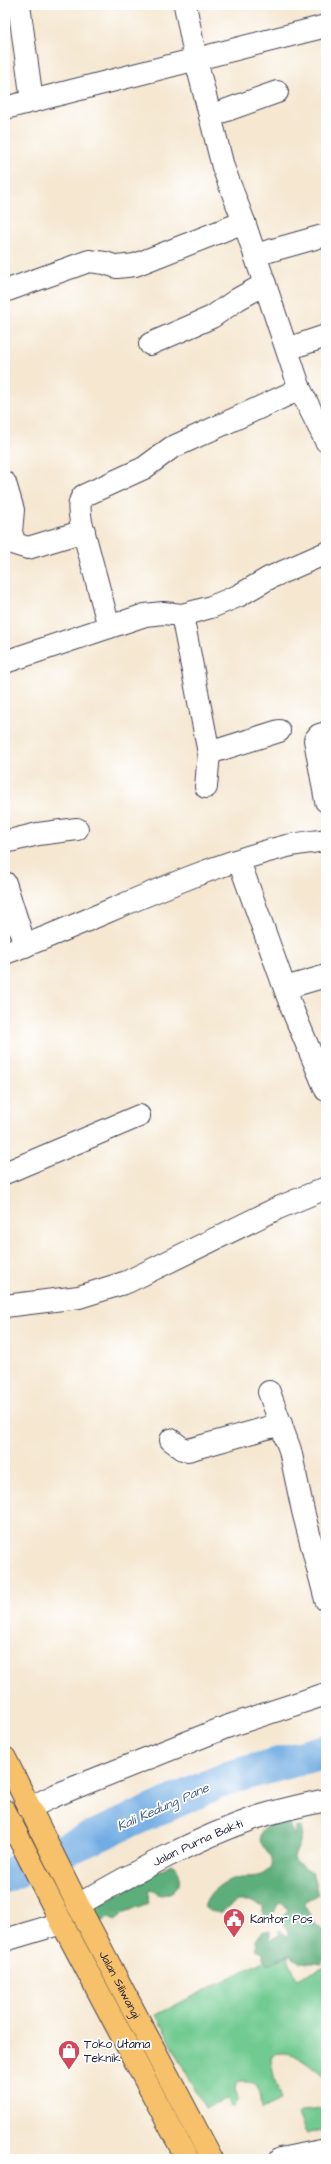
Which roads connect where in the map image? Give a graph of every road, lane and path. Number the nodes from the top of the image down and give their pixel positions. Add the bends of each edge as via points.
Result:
1 (19, 5) edge
2 (185, 5) edge
3 (326, 26) edge
4 (196, 60) junction
5 (277, 92) dead end
6 (32, 101) junction
7 (5, 108) edge
8 (210, 116) junction
9 (244, 222) junction
10 (326, 235) edge
11 (255, 255) junction
12 (265, 284) junction
13 (5, 291) edge
14 (326, 336) edge
15 (150, 344) dead end
16 (287, 349) junction
17 (300, 389) junction
18 (326, 441) edge
19 (5, 483) edge
20 (84, 531) junction
21 (326, 553) edge
22 (182, 615) junction
23 (109, 627) junction
24 (5, 662) edge
25 (279, 731) dead end
26 (326, 733) edge
27 (209, 753) junction
28 (206, 787) dead end
29 (326, 801) edge
30 (77, 829) dead end
31 (326, 840) edge
32 (5, 842) edge
33 (239, 861) junction
34 (5, 883) edge
35 (25, 946) junction
36 (5, 953) edge
37 (326, 976) edge
38 (285, 988) junction
39 (326, 1090) edge
40 (138, 1116) dead end
41 (5, 1173) edge
42 (326, 1188) edge
43 (5, 1306) edge
44 (268, 1392) dead end
45 (282, 1424) junction
46 (171, 1440) dead end
47 (326, 1600) edge
48 (326, 1694) edge
49 (5, 1758) edge
50 (326, 1800) edge
51 (31, 1812) junction
52 (8, 1818) edge
53 (75, 1900) junction
54 (58, 1915) junction
55 (5, 1940) edge
56 (326, 2150) edge
57 (187, 2159) edge
58 (212, 2159) edge
59 (280, 2159) edge

1 - 6 street
2 - 4 street
3 - 4 street
4 - 6 street
4 - 8 street
5 - 8 street
6 - 7 street
8 - 9 street via 223,167
9 - 11 street
9 - 13 street via 135,265 117,267 89,261
10 - 11 street
11 - 12 street
12 - 15 street via 212,317
12 - 16 street
14 - 16 street
16 - 17 street
17 - 18 street
17 - 20 street via 171,448 144,468 83,496 79,509
19 - 20 street via 13,510 11,532 16,544 28,548
20 - 23 street
21 - 22 street via 268,578 238,596
22 - 23 street via 144,615
22 - 27 street
23 - 24 street
25 - 27 street
26 - 29 street via 316,738 315,744
27 - 28 street
30 - 32 street via 38,834
31 - 33 street via 288,845
33 - 35 street via 169,886
33 - 38 street
34 - 35 street
35 - 36 street
37 - 38 street
38 - 39 street
40 - 41 street
42 - 43 street via 127,1282 79,1297
44 - 45 street
45 - 46 street via 188,1450
45 - 47 street
48 - 51 street via 226,1726 56,1795
49 - 51 highway, Jalan Siliwangi
50 - 53 street, Jalan Purna Bakti via 256,1818 195,1843
51 - 53 highway, Jalan Siliwangi
52 - 54 highway, Jalan Siliwangi
53 - 58 highway, Jalan Siliwangi
54 - 55 street
54 - 57 highway, Jalan Siliwangi
56 - 59 street

